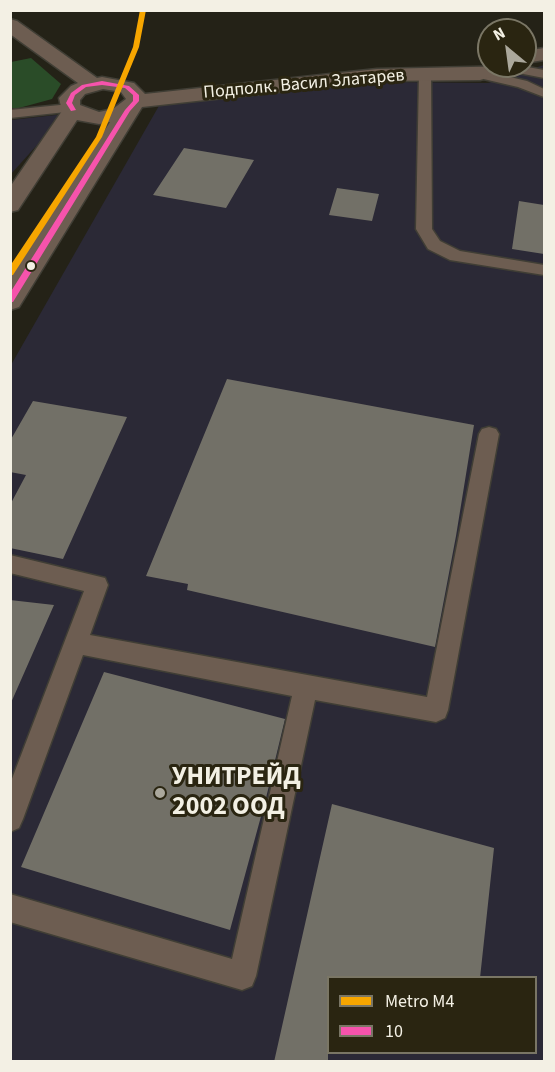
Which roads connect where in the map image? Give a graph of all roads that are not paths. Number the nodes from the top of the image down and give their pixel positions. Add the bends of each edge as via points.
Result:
1 (10, 25) edge
2 (425, 74) junction
3 (477, 74) edge
4 (497, 78) edge
5 (92, 84) junction
6 (544, 93) edge
7 (132, 105) junction
8 (71, 109) junction
9 (10, 114) edge
10 (10, 205) edge
11 (544, 270) edge
12 (10, 301) edge
13 (489, 434) dead end
14 (10, 564) edge
15 (76, 643) junction
16 (306, 687) junction
17 (10, 819) edge
18 (10, 908) edge

1 - 5 street
2 - 3 street, Подполк. Васил Златарев
2 - 7 street, Подполк. Васил Златарев via 377,75
2 - 11 lane via 424,229 434,244 456,256
4 - 6 lane
5 - 7 street via 111,82 127,87 136,95
5 - 8 street via 69,98
7 - 8 street, Подполк. Васил Златарев via 120,114 99,118
7 - 12 street
8 - 9 lane
8 - 10 street
13 - 16 lane via 436,710
14 - 15 lane via 97,585
15 - 16 lane
15 - 17 lane
16 - 18 lane via 242,976

